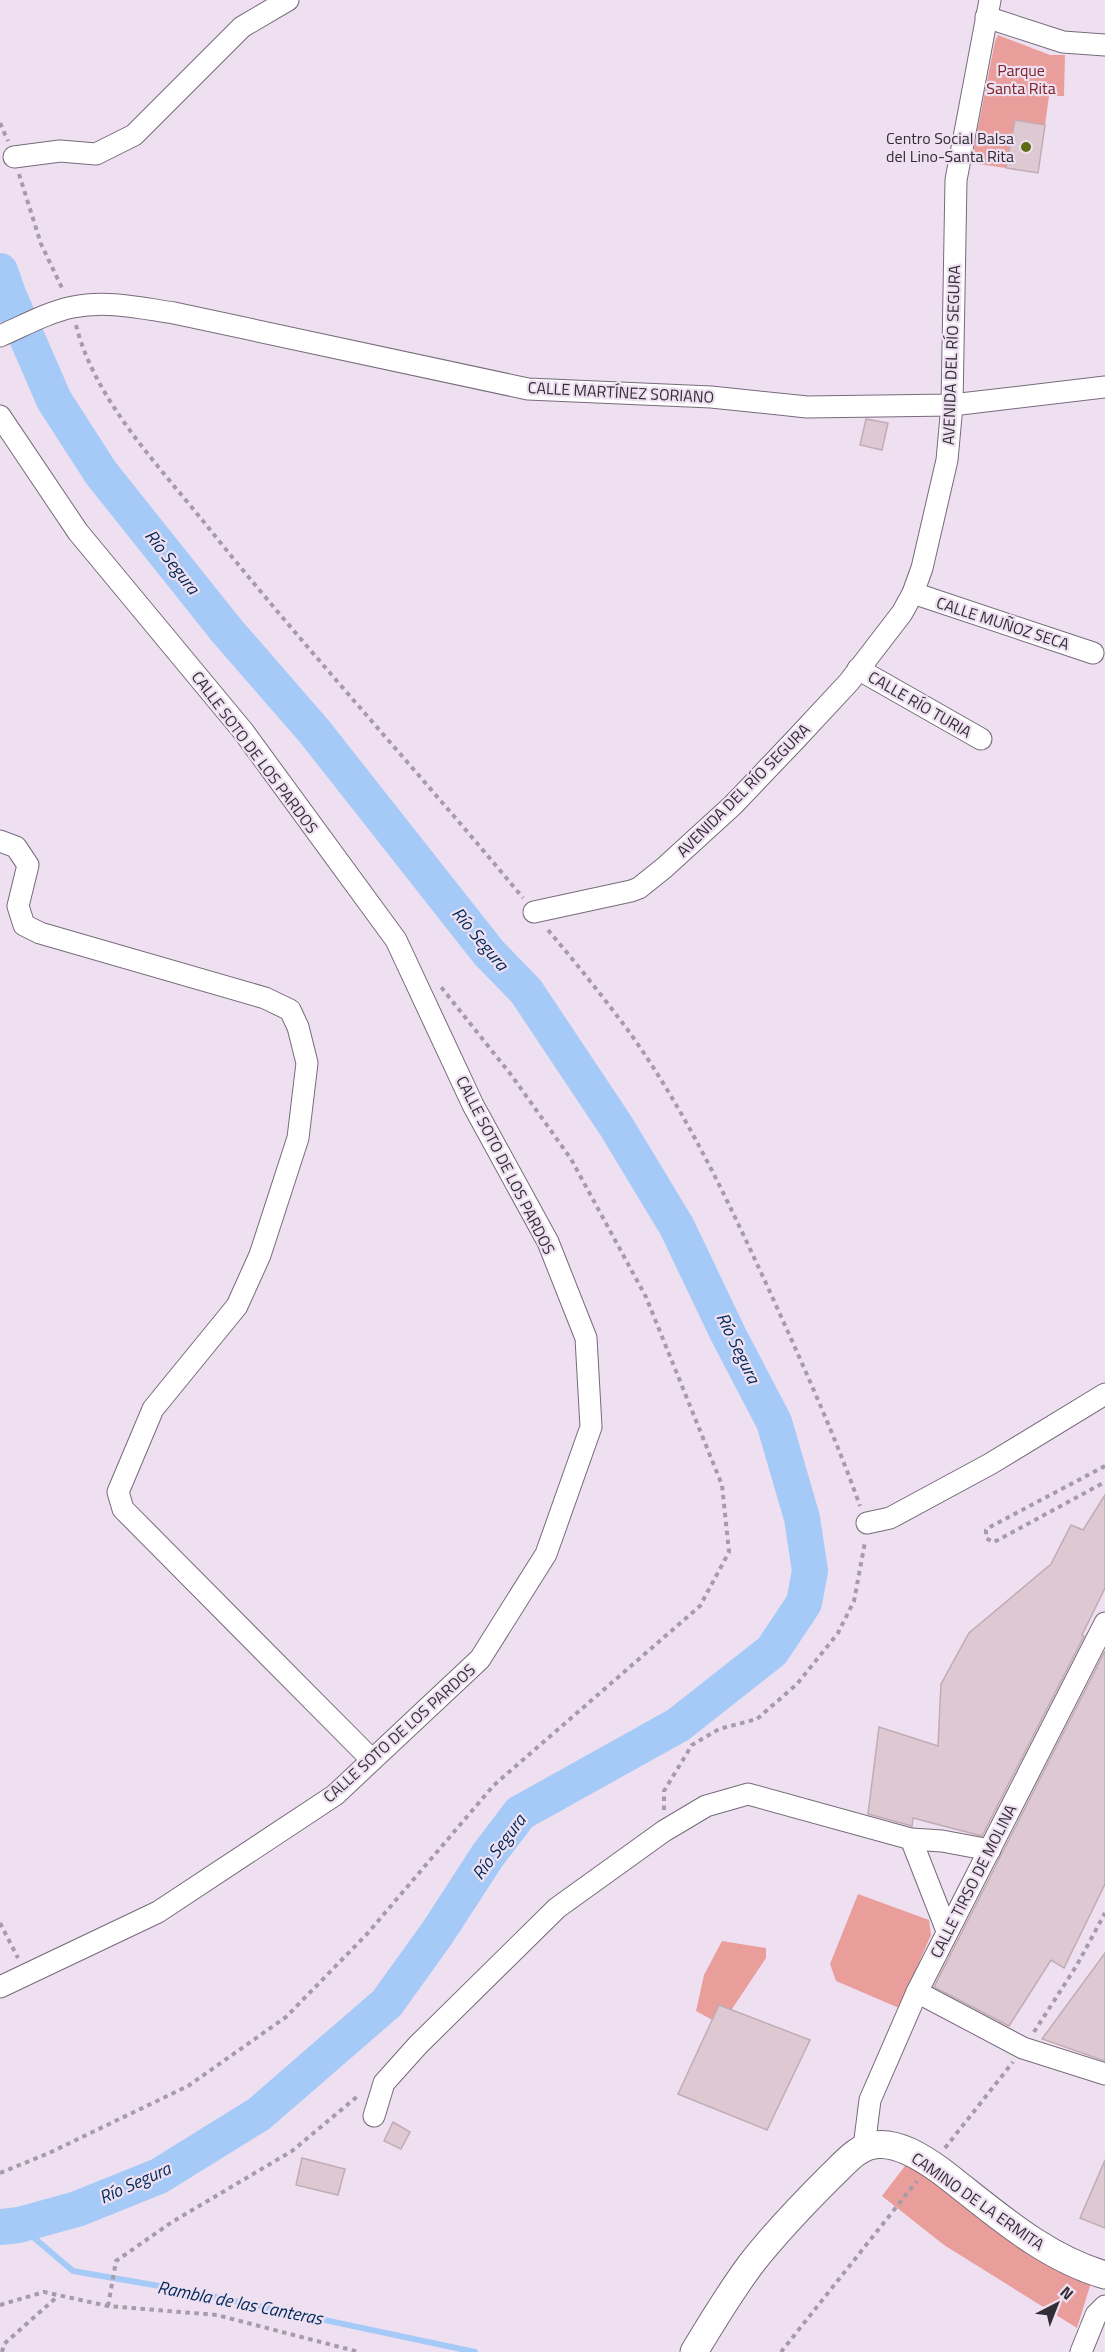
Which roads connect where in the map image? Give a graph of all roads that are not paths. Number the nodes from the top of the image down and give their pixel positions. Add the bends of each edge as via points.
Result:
1 (288, 0) edge
2 (988, 8) edge
3 (1105, 45) edge
4 (14, 157) road end
5 (0, 336) edge
6 (1105, 387) edge
7 (952, 405) junction
8 (0, 416) edge
9 (913, 593) junction
10 (1093, 653) dead end
11 (858, 669) junction
12 (981, 739) dead end
13 (0, 841) edge
14 (534, 912) road end
15 (1105, 1394) edge
16 (867, 1523) road end
17 (1105, 1623) edge
18 (372, 1760) junction
19 (911, 1839) junction
20 (990, 1850) junction
21 (947, 1931) junction
22 (0, 1987) edge
23 (917, 1992) junction
24 (1105, 2073) edge
25 (374, 2116) dead end
26 (864, 2147) junction
27 (1105, 2276) edge
28 (1105, 2307) edge
29 (694, 2352) edge
30 (1081, 2352) edge

1 - 4 street via 242,27 134,135 96,154 60,151
2 - 3 street via 1063,42
2 - 7 street, AVENIDA DEL RÍO SEGURA via 956,180
5 - 7 street, CALLE MARTÍNEZ SORIANO via 65,309 98,304 127,306 528,389 711,397 807,407
6 - 7 street, CALLE MARTÍNEZ SORIANO
7 - 9 street, AVENIDA DEL RÍO SEGURA via 947,460
8 - 18 street, CALLE SOTO DE LOS PARDOS via 78,531 243,731 396,940 473,1105 548,1242 585,1338 591,1427 546,1554 480,1659
9 - 10 street, CALLE MUÑOZ SECA
9 - 11 street, AVENIDA DEL RÍO SEGURA
11 - 12 street, CALLE RÍO TURIA
11 - 14 street, AVENIDA DEL RÍO SEGURA via 732,805 639,888
13 - 18 street via 16,847 27,865 18,906 24,925 40,933 265,998 290,1010 298,1027 306,1063 298,1138 260,1256 237,1306 153,1409 118,1492 123,1509
15 - 16 street via 990,1464 890,1518
17 - 20 street, CALLE TIRSO DE MOLINA
18 - 22 street, CALLE SOTO DE LOS PARDOS via 335,1795 158,1912
19 - 20 street
19 - 21 street
19 - 25 street via 748,1794 706,1806 664,1831 557,1908 418,2045 384,2084
20 - 21 street, CALLE TIRSO DE MOLINA
21 - 23 street, CALLE TIRSO DE MOLINA
23 - 24 street via 1023,2048
23 - 26 street, CALLE TIRSO DE MOLINA via 870,2100
26 - 27 main road, CAMINO DE LA ERMITA via 898,2147 931,2164 1046,2248
26 - 29 main road via 821,2186 751,2264
28 - 30 street via 1096,2315

